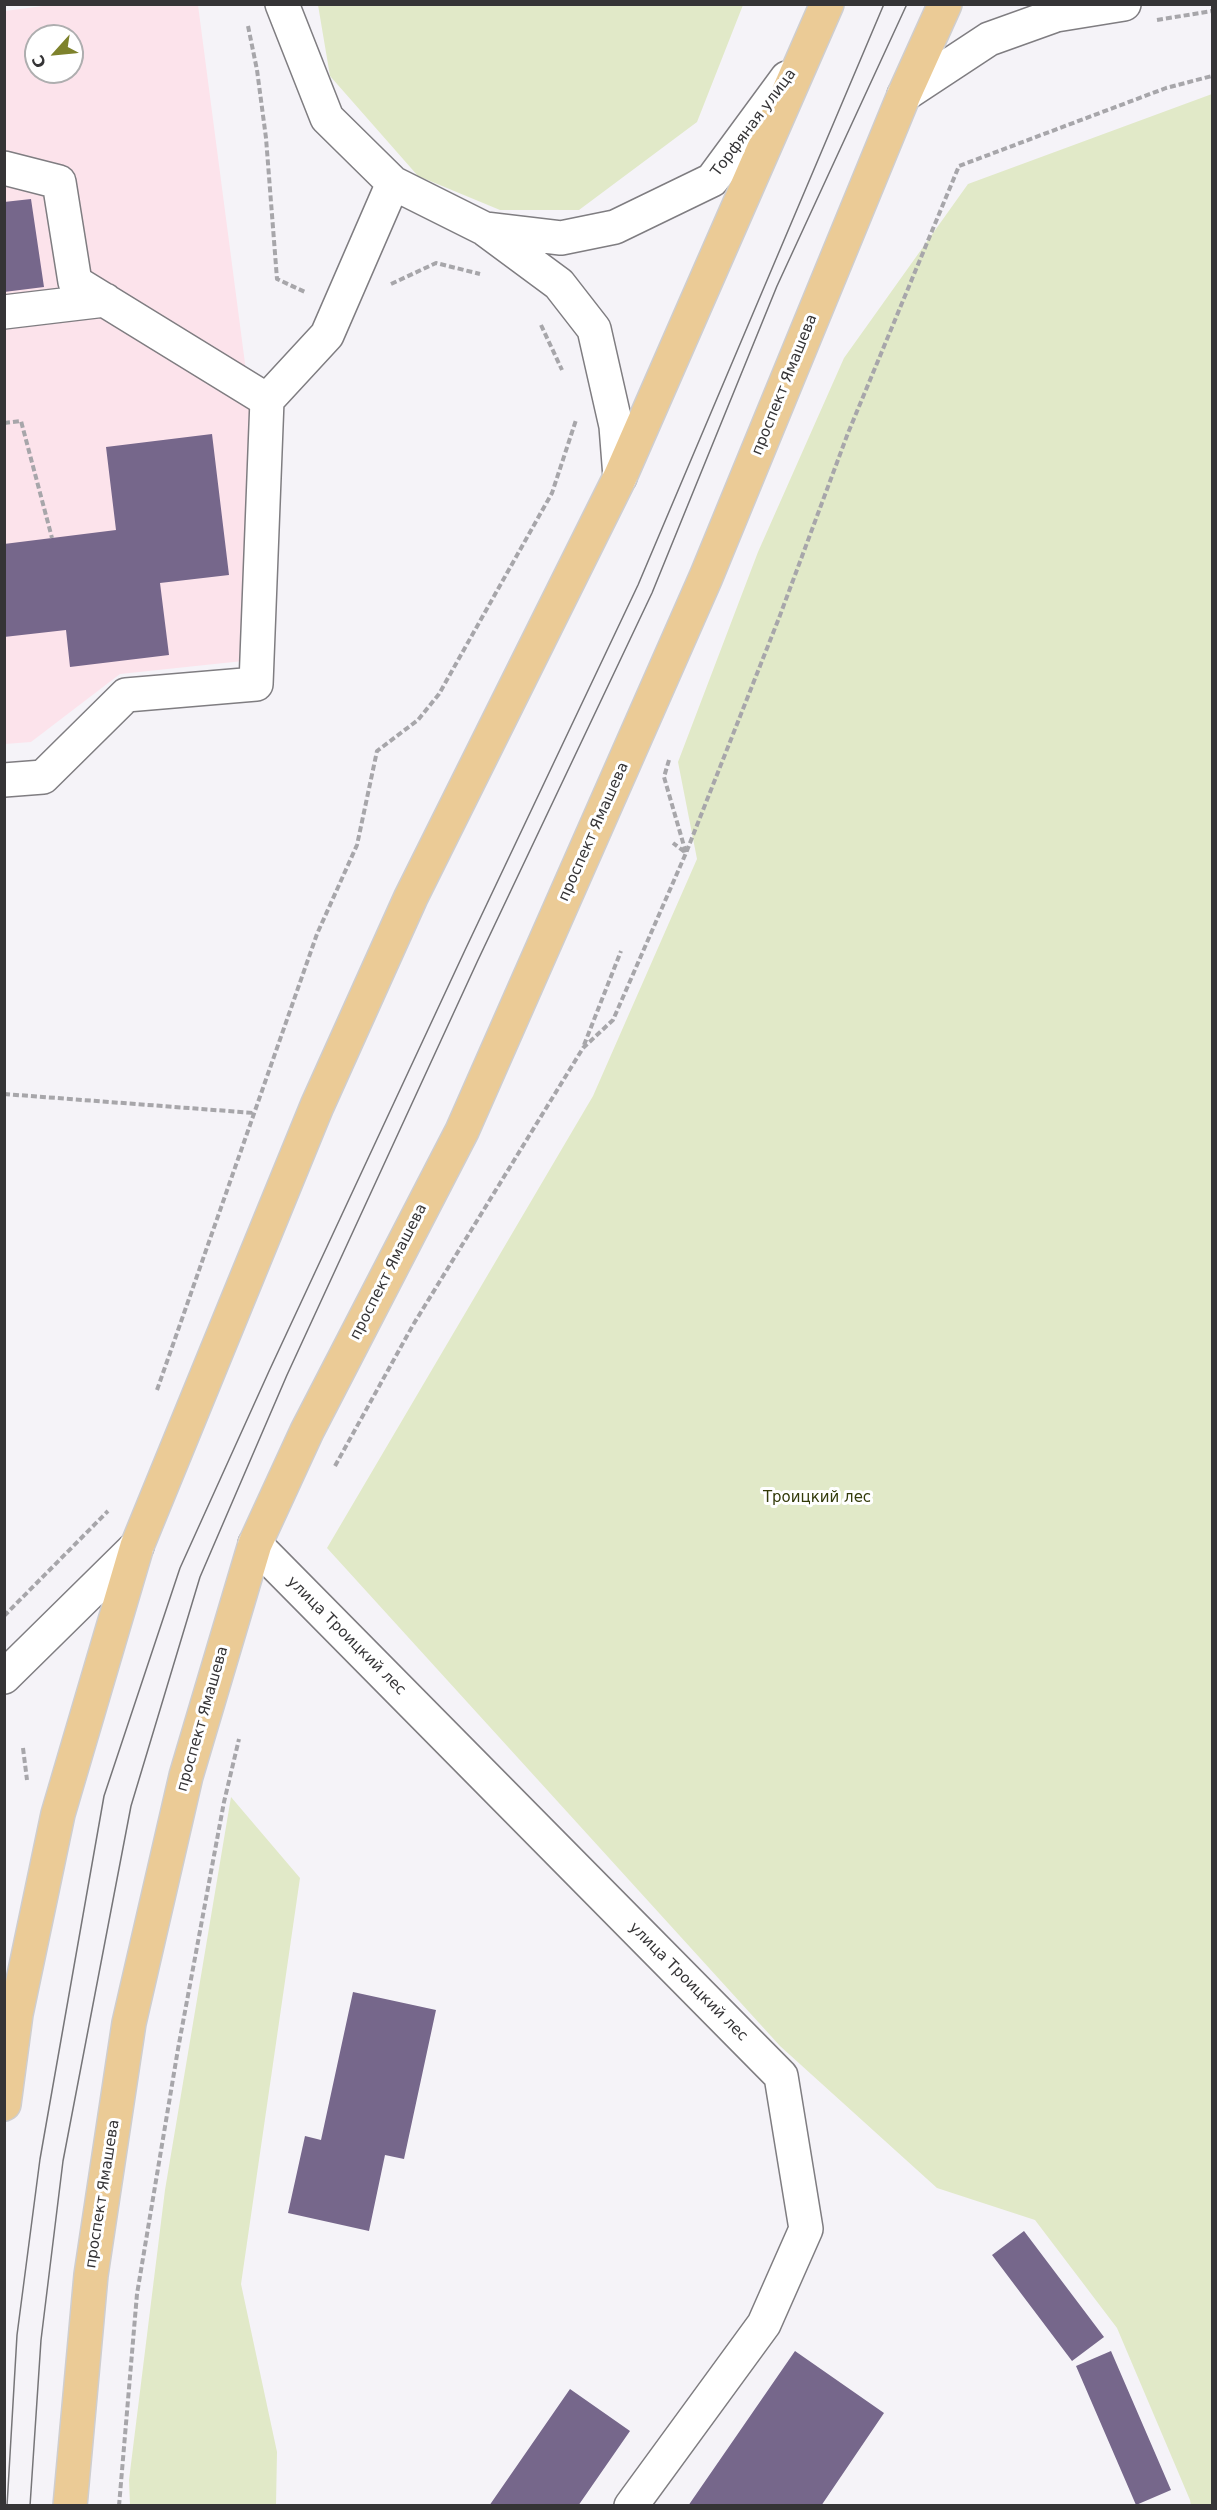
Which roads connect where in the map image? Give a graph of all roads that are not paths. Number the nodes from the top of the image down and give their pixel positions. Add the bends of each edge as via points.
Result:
1 (282, 4) edge
2 (827, 4) edge
3 (945, 4) edge
4 (1124, 4) edge
5 (806, 52) junction
6 (904, 95) junction
7 (4, 168) edge
8 (393, 183) junction
9 (484, 229) junction
10 (105, 300) junction
11 (4, 312) edge
12 (267, 400) junction
13 (620, 477) junction
14 (4, 780) edge
15 (255, 1544) junction
16 (137, 1546) junction
17 (4, 1677) edge
18 (4, 2104) edge
19 (70, 2505) edge
20 (631, 2505) edge

1 - 8 street, Торфяная улица via 327,118
2 - 5 main road
3 - 6 main road, проспект Ямашева
4 - 6 street via 1056,15 989,39
5 - 9 street, Торфяная улица via 712,180 615,227 561,238
5 - 13 main road
6 - 15 main road, проспект Ямашева via 706,577 462,1131 307,1431
7 - 10 street via 60,182 75,282
8 - 9 street, Торфяная улица
8 - 12 street via 327,335
9 - 13 street via 559,284 594,329 616,426
10 - 11 street
10 - 12 street
12 - 14 street via 256,684 126,695 43,777
13 - 16 main road via 393,938 313,1116
15 - 19 main road, проспект Ямашева via 186,1776 129,2023 90,2276
15 - 20 street, улица Троицкий лес via 781,2076 806,2229 764,2324
16 - 17 street
16 - 18 main road via 58,1814 16,2014

